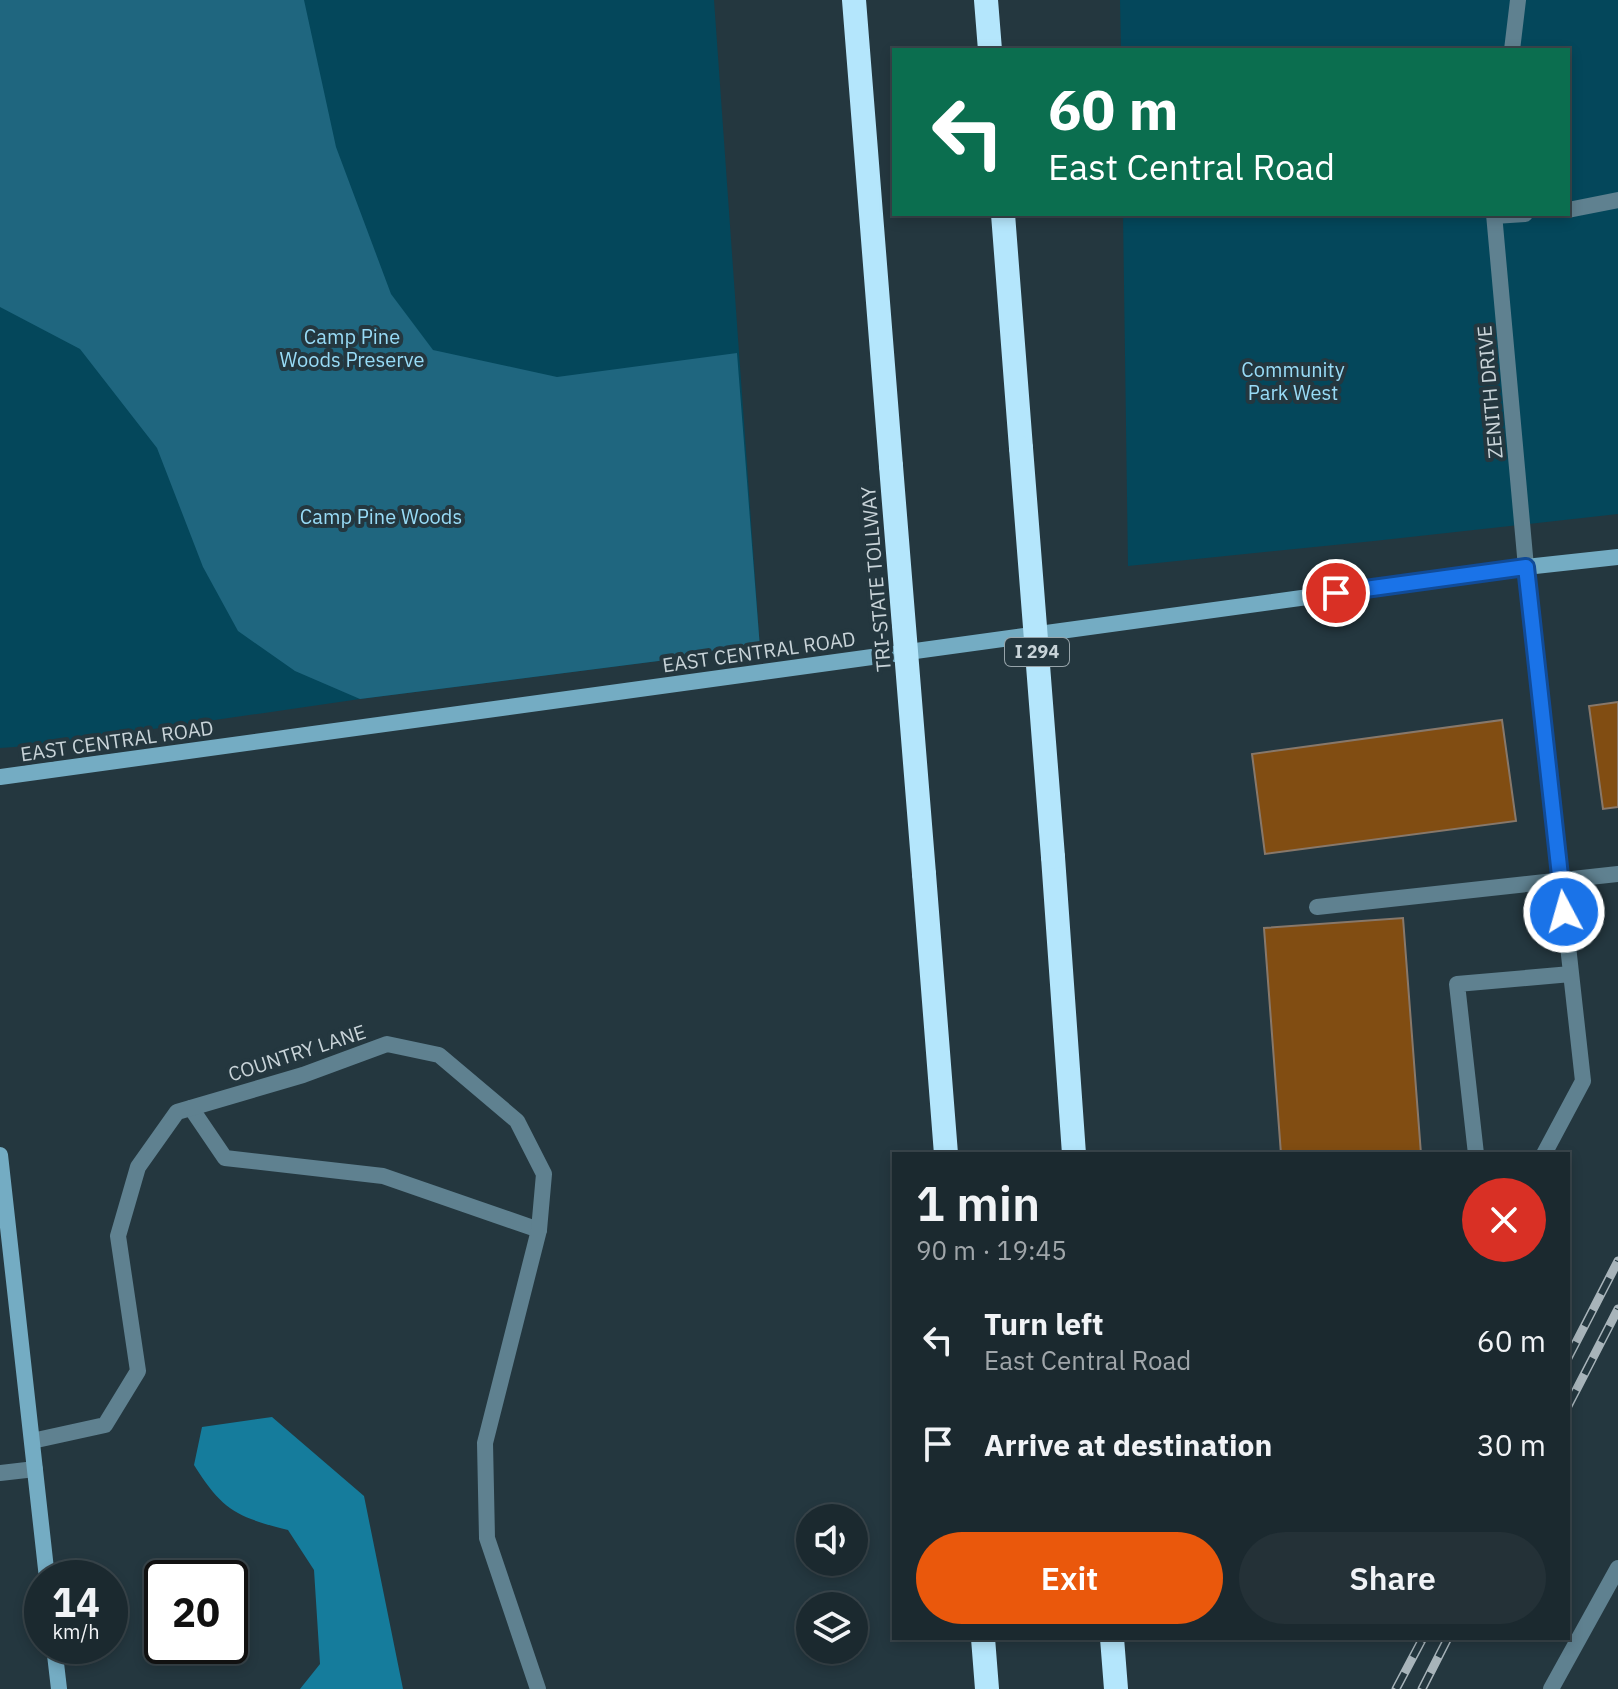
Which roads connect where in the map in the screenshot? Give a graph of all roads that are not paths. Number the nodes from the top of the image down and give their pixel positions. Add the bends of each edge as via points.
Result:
1 (854, 0) edge
2 (986, 0) edge
3 (1518, 0) edge
4 (990, 48) edge
5 (1512, 48) edge
6 (1618, 200) edge
7 (1570, 210) edge
8 (1003, 216) edge
9 (1494, 216) edge
10 (1618, 557) edge
11 (1526, 567) junction
12 (0, 777) edge
13 (1618, 874) edge
14 (1561, 881) junction
15 (1317, 907) dead end
16 (1571, 974) junction
17 (191, 1108) junction
18 (946, 1152) edge
19 (1074, 1152) edge
20 (1476, 1152) edge
21 (1545, 1152) edge
22 (0, 1155) edge
23 (539, 1230) junction
24 (32, 1441) junction
25 (35, 1469) junction
26 (0, 1473) edge
27 (45, 1560) edge
28 (1618, 1568) edge
29 (983, 1640) edge
30 (1112, 1640) edge
31 (56, 1664) edge
32 (59, 1689) edge
33 (538, 1689) edge
34 (987, 1689) edge
35 (1116, 1689) edge
36 (1551, 1689) edge

1 - 18 highway, TRI-STATE TOLLWAY, bridge
2 - 4 highway
3 - 5 street
6 - 7 street
8 - 19 highway, I 294, bridge
9 - 11 street, ZENITH DRIVE
10 - 11 main road, EAST CENTRAL ROAD
11 - 12 main road, EAST CENTRAL ROAD
11 - 14 street, ZENITH DRIVE
13 - 14 street
14 - 15 street
14 - 16 street, ZENITH DRIVE
16 - 20 street via 1457,984
16 - 21 street, ZENITH DRIVE via 1583,1081
17 - 23 street via 225,1158 383,1176
17 - 23 street, COUNTRY LANE via 387,1044 439,1055 517,1121 544,1174
17 - 24 street, COUNTRY LANE via 177,1112 138,1167 118,1236 138,1371 105,1425
22 - 24 main road
23 - 33 street, COUNTRY LANE via 485,1443 487,1538
24 - 25 main road
25 - 26 street
25 - 27 main road
28 - 36 street
29 - 34 highway
30 - 35 highway
31 - 32 main road

